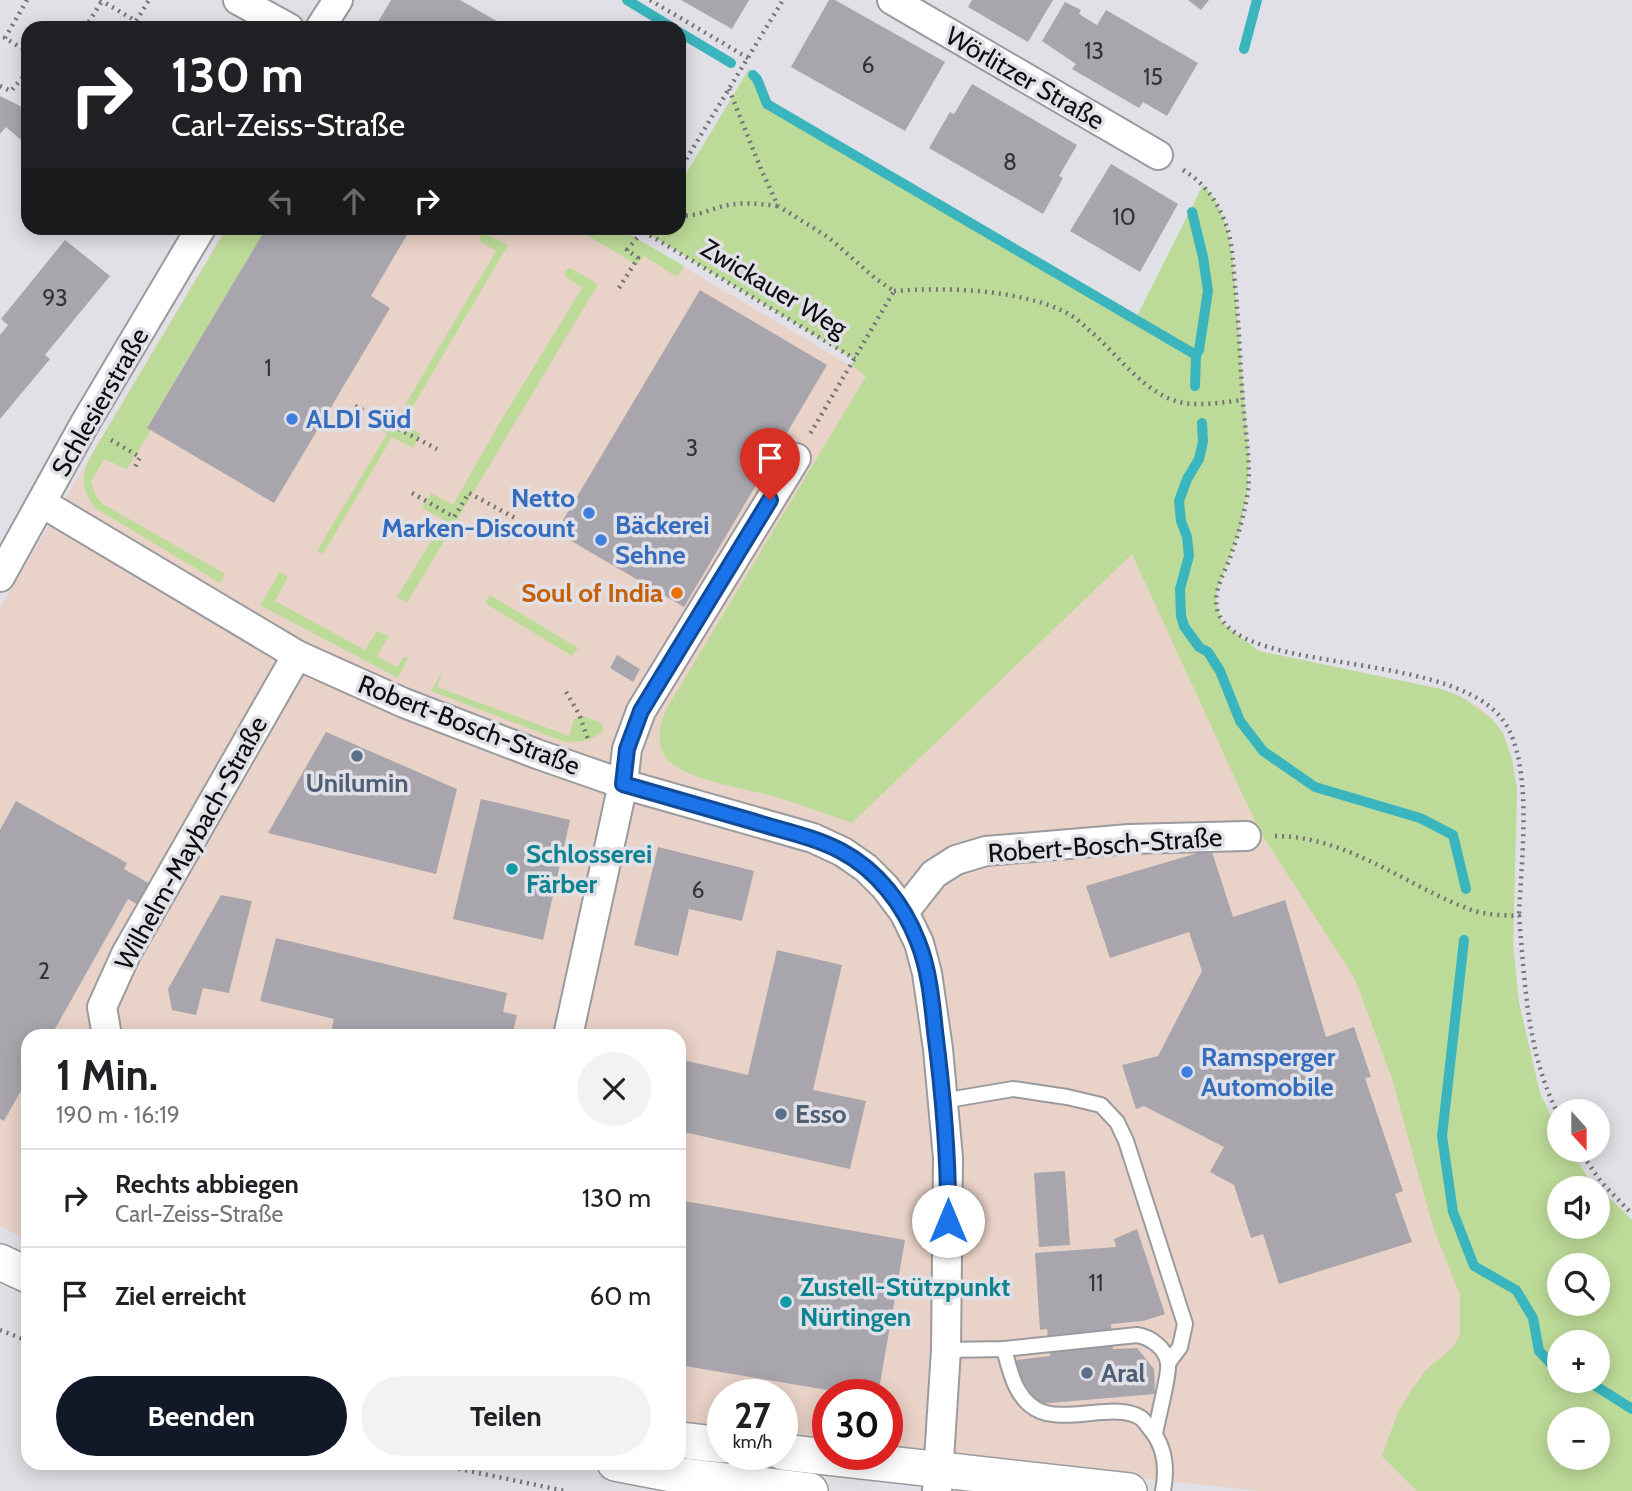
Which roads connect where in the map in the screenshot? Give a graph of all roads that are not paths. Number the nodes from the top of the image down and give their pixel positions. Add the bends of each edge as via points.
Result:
1 (238, 0) edge
2 (338, 0) edge
3 (892, 0) edge
4 (276, 21) edge
5 (324, 21) edge
6 (1158, 155) road end
7 (197, 235) edge
8 (796, 458) road end
9 (42, 503) junction
10 (0, 577) edge
11 (297, 654) junction
12 (623, 784) junction
13 (1246, 836) road end
14 (904, 912) junction
15 (106, 1029) edge
16 (570, 1029) edge
17 (943, 1101) junction
18 (0, 1262) edge
19 (21, 1272) edge
20 (1004, 1349) junction
21 (946, 1350) junction
22 (1168, 1363) junction
23 (1155, 1434) junction
24 (686, 1441) edge
25 (707, 1443) edge
26 (798, 1455) edge
27 (654, 1470) edge
28 (939, 1480) edge
29 (810, 1491) edge
30 (1129, 1491) edge
31 (1163, 1491) edge

1 - 4 street
2 - 5 street
3 - 6 street, Wörlitzer Straße
7 - 9 street, Schlesierstraße
8 - 12 street via 641,711 627,749
9 - 10 street, Schlesierstraße
9 - 11 street, Robert-Bosch-Straße
11 - 12 street, Robert-Bosch-Straße via 404,703
11 - 15 street, Wilhelm-Maybach-Straße via 127,954 102,1007
12 - 14 street, Robert-Bosch-Straße via 813,838 866,868
12 - 16 street
13 - 14 street, Robert-Bosch-Straße via 1129,839 986,851 956,860 934,874
14 - 17 street, Robert-Bosch-Straße via 927,973
17 - 21 street, Robert-Bosch-Straße via 948,1200
17 - 22 lane via 1013,1089 1101,1105 1118,1122 1185,1324 1180,1347
18 - 19 street
20 - 21 lane
20 - 22 lane via 1137,1335 1158,1345
20 - 23 lane via 1011,1378 1025,1401 1038,1411 1052,1415 1121,1412 1140,1417
21 - 28 street, Robert-Bosch-Straße
22 - 23 lane
23 - 31 lane via 1164,1454
24 - 25 street
26 - 28 street
27 - 29 street
28 - 30 street

